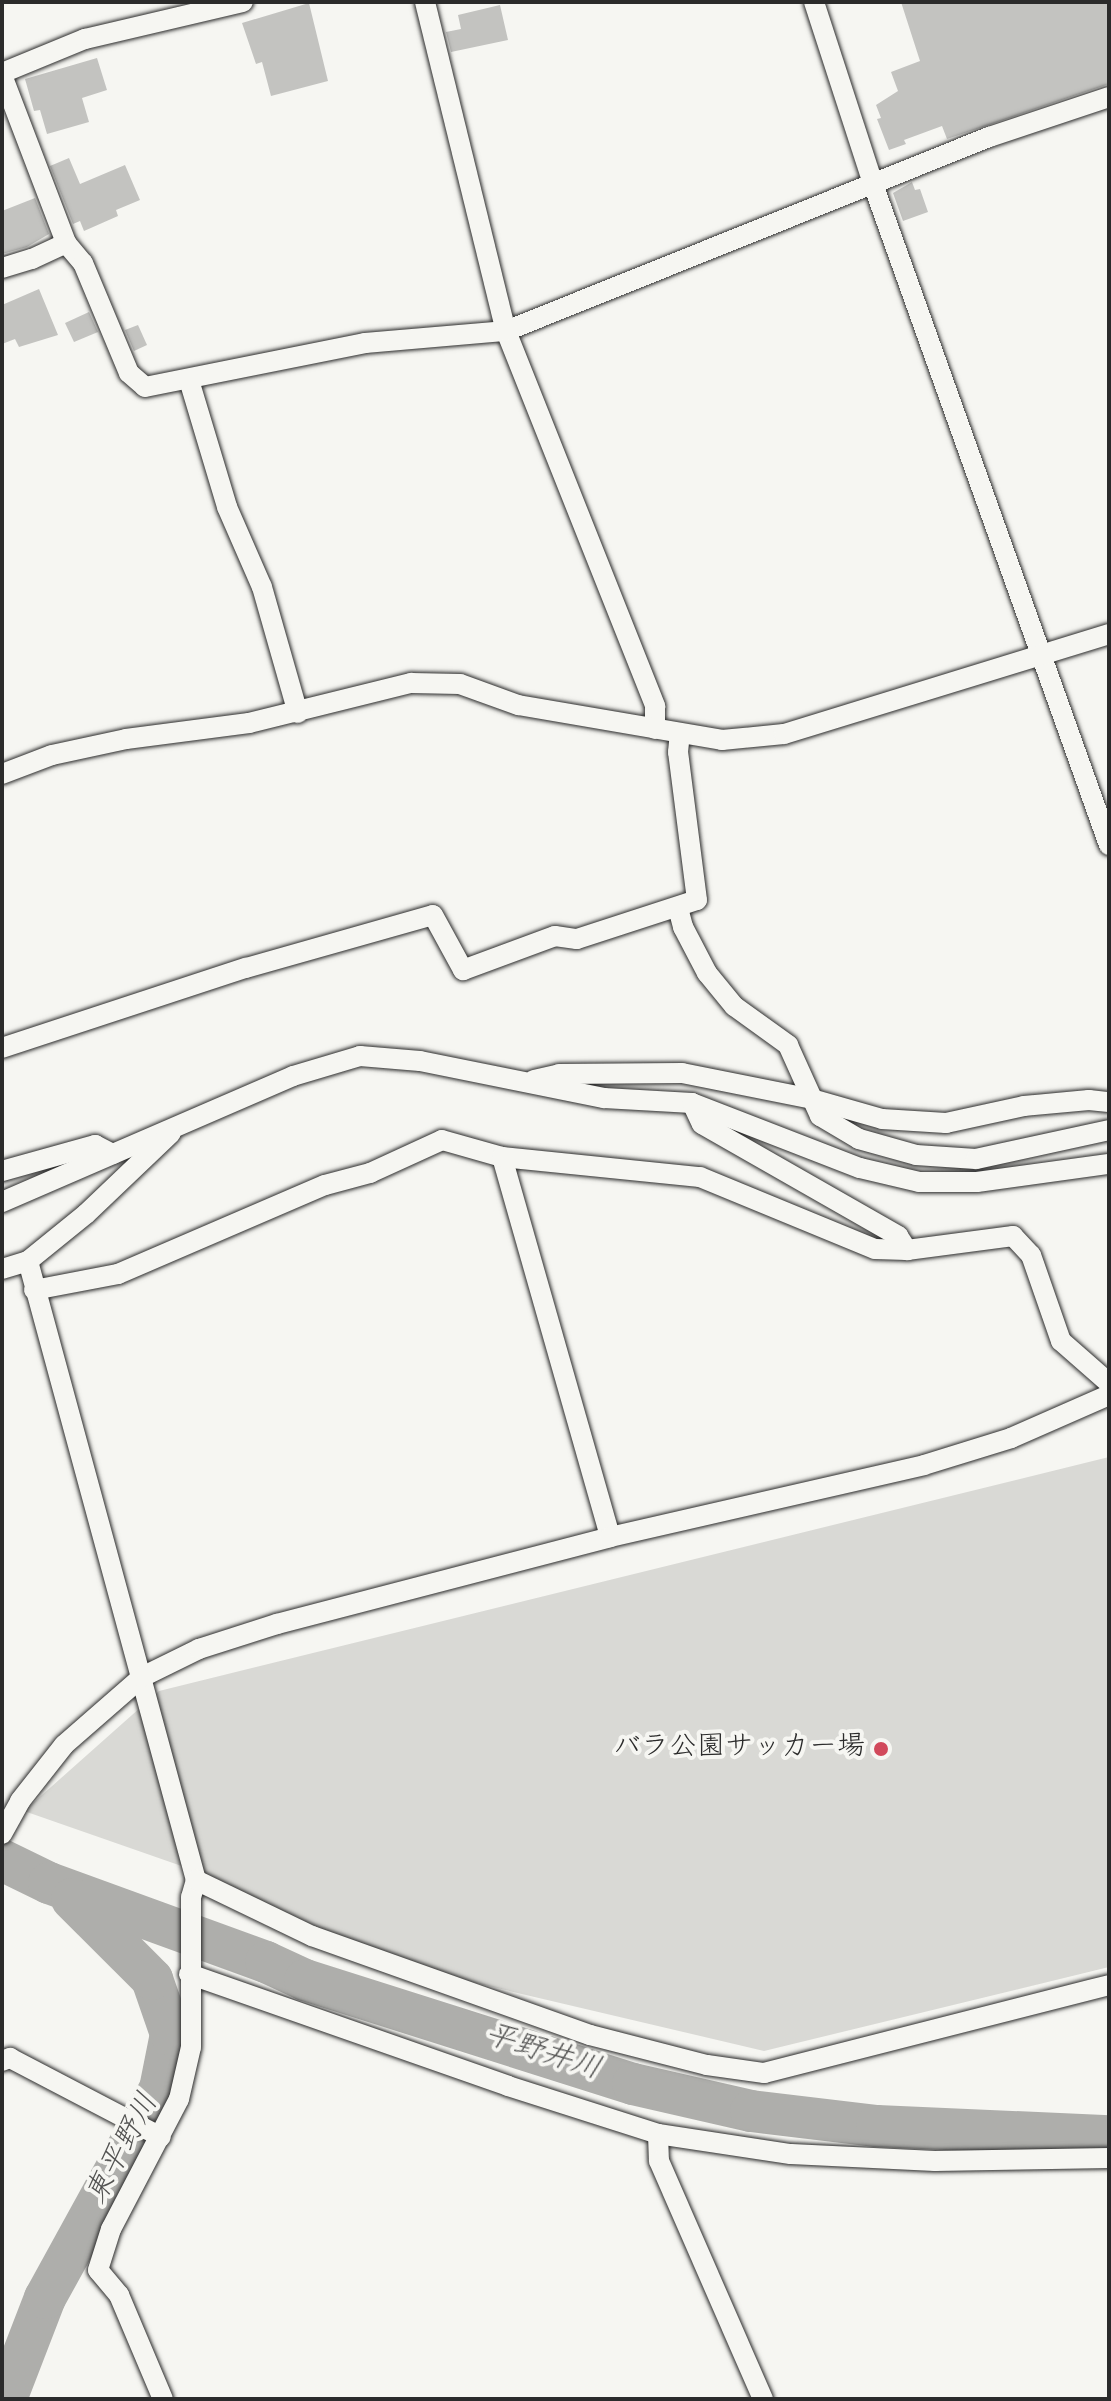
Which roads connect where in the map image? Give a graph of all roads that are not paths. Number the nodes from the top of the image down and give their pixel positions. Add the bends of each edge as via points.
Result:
1 (243, 2) edge
2 (425, 2) edge
3 (814, 2) edge
4 (2, 74) edge
5 (1109, 97) edge
6 (873, 184) junction
7 (66, 243) junction
8 (2, 268) edge
9 (506, 331) junction
10 (189, 380) junction
11 (1109, 634) edge
12 (1042, 658) junction
13 (298, 713) junction
14 (655, 729) junction
15 (680, 733) junction
16 (2, 774) edge
17 (1109, 845) edge
18 (678, 908) junction
19 (2, 1048) edge
20 (526, 1081) junction
21 (812, 1099) junction
22 (1109, 1102) edge
23 (692, 1103) junction
24 (179, 1125) junction
25 (1109, 1130) edge
26 (113, 1154) junction
27 (502, 1157) junction
28 (976, 1159) junction
29 (1109, 1164) edge
30 (2, 1171) edge
31 (977, 1182) junction
32 (2, 1202) edge
33 (907, 1250) junction
34 (28, 1261) junction
35 (2, 1269) edge
36 (34, 1290) junction
37 (1109, 1383) edge
38 (1109, 1395) edge
39 (610, 1537) junction
40 (142, 1677) junction
41 (2, 1834) edge
42 (193, 1888) junction
43 (189, 1970) junction
44 (1109, 1985) edge
45 (2, 2061) edge
46 (155, 2133) junction
47 (658, 2134) junction
48 (1109, 2158) edge
49 (163, 2399) edge
50 (763, 2399) edge

1 - 4 street via 85,39
2 - 9 street
3 - 6 street
4 - 7 street
5 - 6 street
6 - 9 street
6 - 12 street
7 - 8 street
7 - 10 street via 83,263 129,373 145,387
9 - 10 street via 365,343
9 - 14 street via 655,706
10 - 13 street via 227,507 262,587
11 - 12 street
12 - 15 street via 784,734 722,740
12 - 17 street
13 - 14 street via 411,683 460,684 518,705
13 - 16 street via 126,739 52,755
14 - 15 street
15 - 18 street via 697,900
18 - 19 street via 577,939 555,936 463,970 433,915 246,968
18 - 21 street via 707,973 734,1006 788,1045
20 - 21 street via 559,1074 682,1073
20 - 23 street via 604,1098
20 - 24 street via 360,1056 293,1076
21 - 22 street via 882,1119 946,1123 1024,1106
21 - 28 street via 820,1116 859,1139 916,1155
23 - 31 street via 860,1168 919,1182
23 - 33 street via 702,1124 898,1236
24 - 26 street
24 - 34 street
25 - 28 street
26 - 30 street via 95,1145
26 - 32 street
27 - 33 street via 700,1177 875,1249
27 - 36 street via 442,1140 118,1274
27 - 39 street
28 - 31 street
29 - 31 street
33 - 37 street via 1013,1236 1031,1255 1061,1341
34 - 35 street
34 - 36 street
36 - 40 street
38 - 39 street via 1011,1438 924,1465
39 - 40 street via 277,1624 199,1649
40 - 41 street via 64,1745 20,1801
40 - 42 street
42 - 43 street
42 - 44 street via 590,2035 707,2065 764,2073
43 - 46 street via 191,2047 179,2099
43 - 47 street via 508,2086
45 - 46 street via 10,2058
46 - 49 street via 98,2270 119,2295
47 - 48 street via 820,2155 935,2161
47 - 50 street via 659,2161

